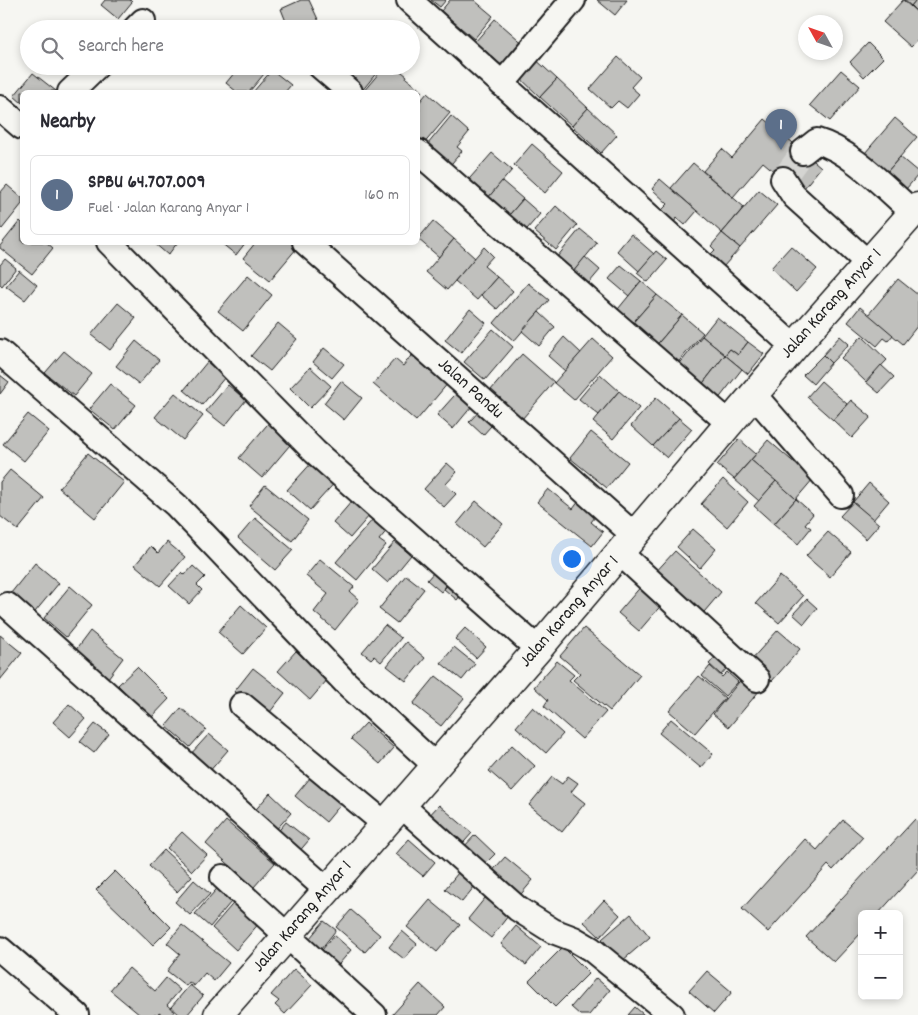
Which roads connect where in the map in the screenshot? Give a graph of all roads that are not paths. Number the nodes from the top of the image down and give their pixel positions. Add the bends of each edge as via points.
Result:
1 (409, 0) edge
2 (572, 0) edge
3 (88, 75) edge
4 (330, 75) edge
5 (502, 84) junction
6 (72, 90) edge
7 (348, 90) edge
8 (0, 108) edge
9 (20, 125) edge
10 (803, 152) tunnel mouth
11 (420, 154) edge
12 (783, 179) dead end
13 (916, 210) edge
14 (112, 245) edge
15 (308, 245) edge
16 (868, 263) junction
17 (794, 347) junction
18 (0, 352) edge
19 (754, 395) junction
20 (729, 423) junction
21 (841, 495) dead end
22 (627, 545) junction
23 (7, 605) dead end
24 (538, 649) junction
25 (757, 679) dead end
26 (242, 706) dead end
27 (436, 766) junction
28 (393, 815) junction
29 (223, 877) dead end
30 (327, 890) junction
31 (287, 936) junction
32 (0, 949) edge
33 (78, 1015) edge
34 (218, 1015) edge
35 (374, 1015) edge
36 (672, 1015) edge

1 - 5 street
2 - 5 street
3 - 6 street
4 - 7 street
5 - 17 street
8 - 9 street
10 - 13 street via 817,141 830,145
11 - 20 street
12 - 16 street via 794,196
13 - 16 main road, Jalan Karang Anyar 1
14 - 24 street via 315,452
15 - 22 street, Jalan Pandu
16 - 17 main road, Jalan Karang Anyar 1
17 - 19 main road, Jalan Karang Anyar 1
18 - 27 street via 176,505 345,682
19 - 20 main road, Jalan Karang Anyar 1
19 - 21 street
20 - 22 main road, Jalan Karang Anyar 1
22 - 24 main road, Jalan Karang Anyar 1
22 - 25 street, Jalan Pandu
23 - 30 street
24 - 27 main road, Jalan Karang Anyar 1
26 - 28 street
27 - 28 main road, Jalan Karang Anyar 1
28 - 30 main road, Jalan Karang Anyar 1
28 - 36 street via 518,909 591,949
29 - 31 street
30 - 31 main road, Jalan Karang Anyar 1
31 - 34 main road, Jalan Karang Anyar 1
31 - 35 street
32 - 33 street

